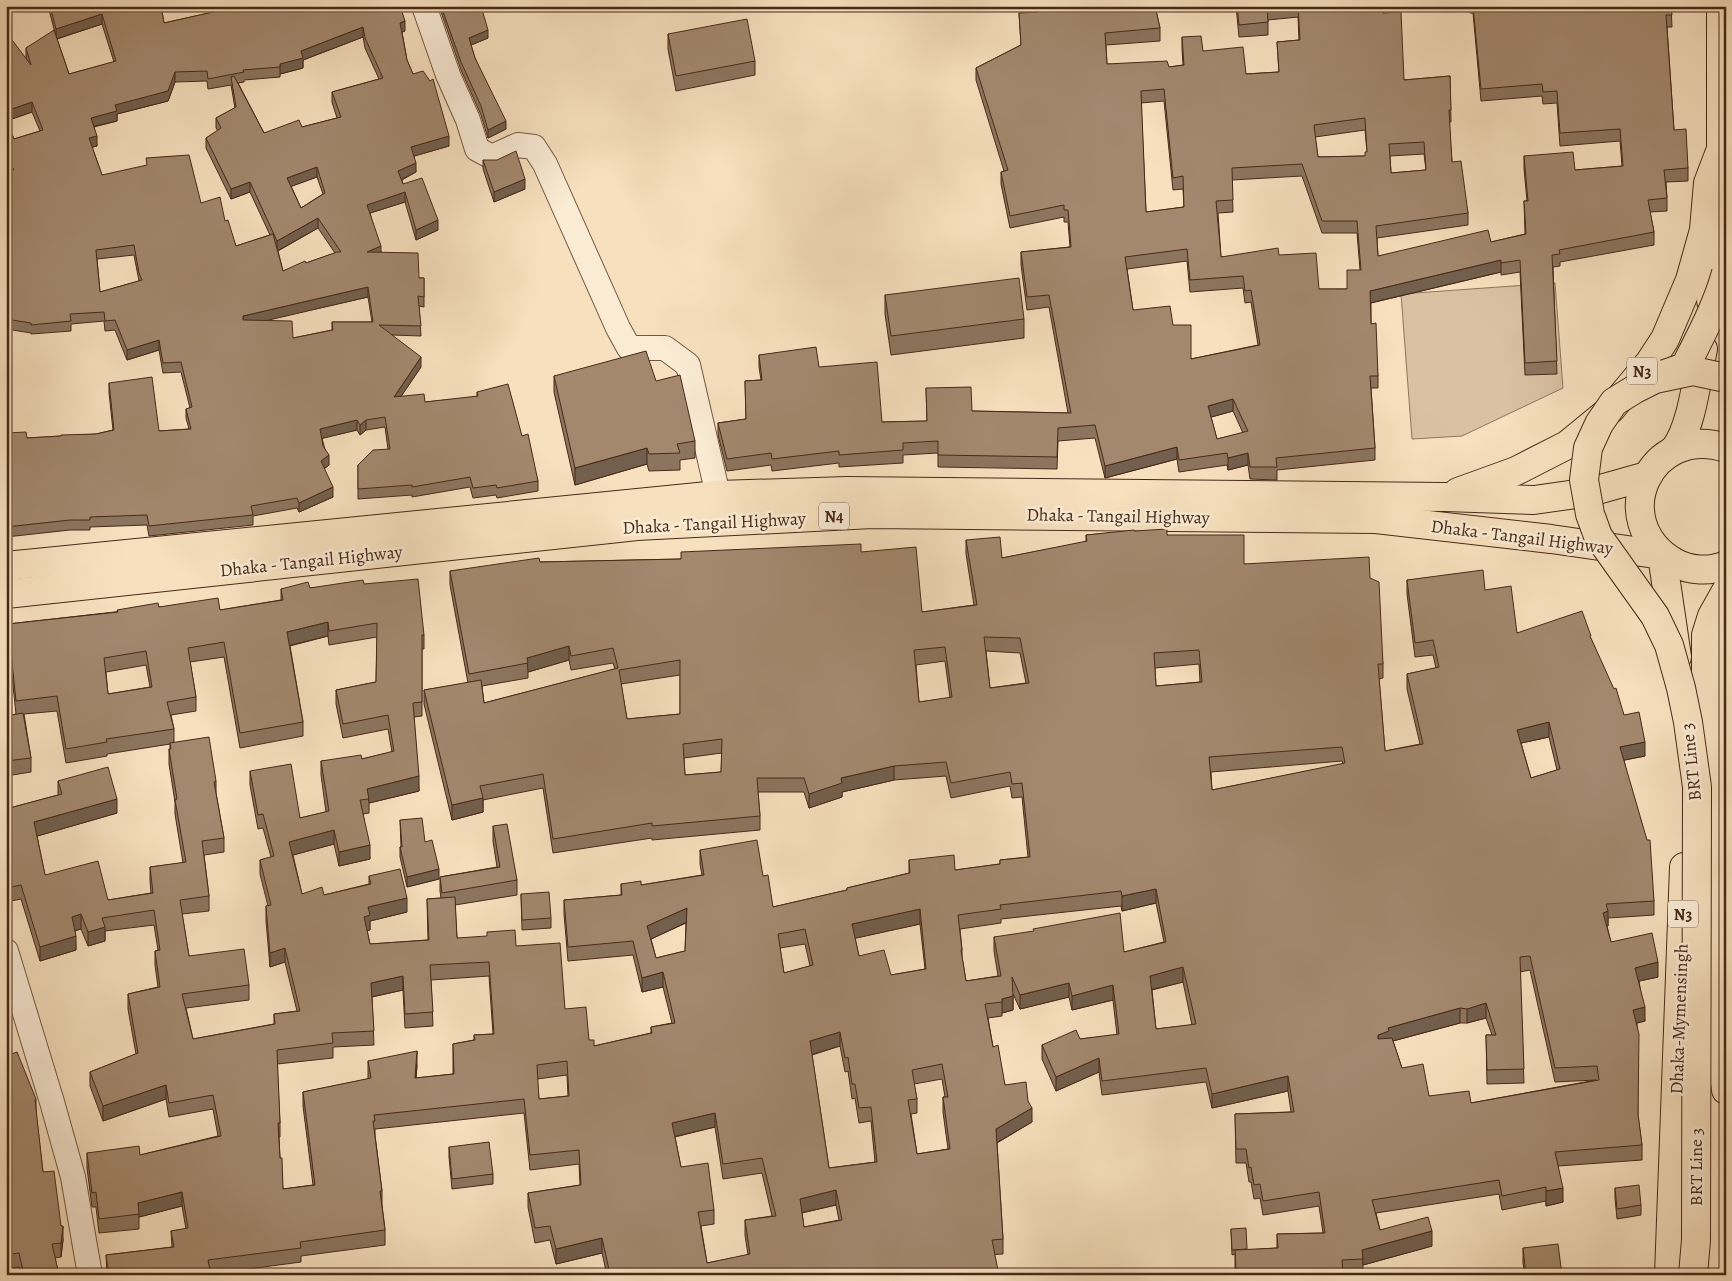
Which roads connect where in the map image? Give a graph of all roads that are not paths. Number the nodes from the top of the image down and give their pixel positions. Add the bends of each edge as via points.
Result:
1 (424, 6) edge
2 (1721, 6) edge
3 (1721, 149) junction
4 (1726, 273) edge
5 (1726, 378) edge
6 (1655, 379) junction
7 (1726, 448) edge
8 (1674, 450) junction
9 (1647, 476) junction
10 (718, 495) junction
11 (1445, 497) junction
12 (1662, 555) junction
13 (1726, 565) edge
14 (6, 566) edge
15 (1726, 591) edge
16 (6, 594) edge
17 (6, 951) edge
18 (1726, 1090) edge
19 (90, 1275) edge
20 (1669, 1275) edge
21 (1693, 1275) edge

1 - 10 street via 477,149 492,157 518,145 534,147 545,164 629,348 664,348 688,365
2 - 3 highway, N3
3 - 8 highway, N3 via 1719,240 1706,334 1690,414 1681,441
3 - 11 highway, N3 via 1708,183 1704,230 1690,280 1665,339 1650,362 1611,409 1567,445 1516,471
4 - 6 highway, bridge via 1685,366
5 - 6 highway, BRT Line 3, bridge via 1693,371
6 - 21 highway, BRT Line 3, bridge via 1614,402 1588,448 1584,480 1598,536 1655,616 1669,645 1688,722 1697,787 1696,1240
7 - 8 highway, N3 via 1694,443
8 - 9 highway, N3 via 1654,465
9 - 11 highway, Dhaka - Tangail Highway / N4 via 1590,492 1534,500
9 - 12 highway, N3 via 1640,492 1642,527 1650,543
10 - 11 highway, Dhaka - Tangail Highway / N4 via 847,491
10 - 14 highway, Dhaka - Tangail Highway / N4
12 - 13 highway, N3 via 1680,566 1699,570
12 - 16 highway, Dhaka - Tangail Highway / N4 via 1551,538 1376,519 872,514 637,526
12 - 20 highway, Dhaka-Mymensingh / N3 via 1686,734 1686,814
15 - 18 highway, BRT Line 3 via 1706,635 1720,824
17 - 19 street via 73,1177

